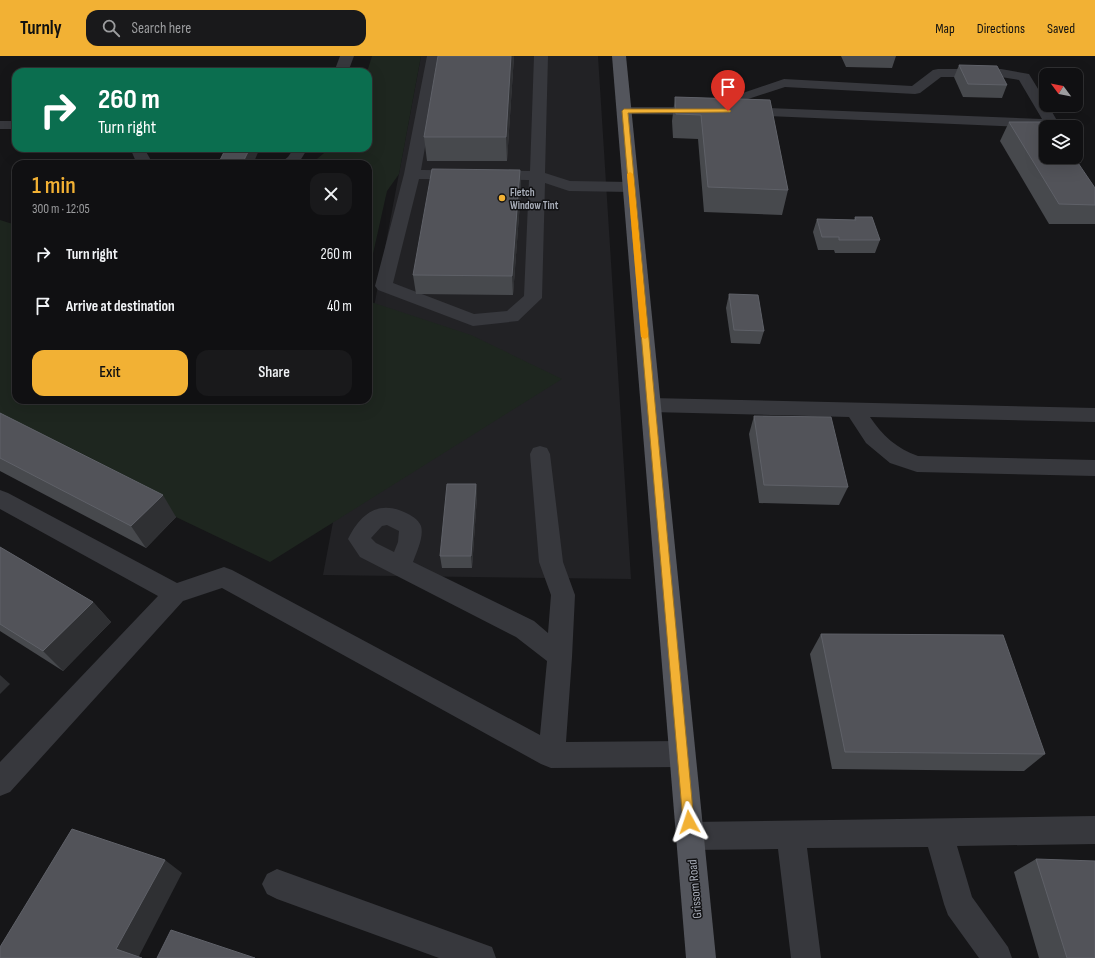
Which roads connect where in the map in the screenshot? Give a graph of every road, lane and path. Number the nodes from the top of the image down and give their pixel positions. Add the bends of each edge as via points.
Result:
1 (347, 56) edge
2 (434, 56) edge
3 (541, 56) edge
4 (619, 56) edge
5 (342, 68) edge
6 (624, 111) junction
7 (728, 111) junction
8 (0, 125) edge
9 (12, 125) edge
10 (412, 174) junction
11 (538, 176) junction
12 (631, 187) junction
13 (651, 405) junction
14 (854, 408) junction
15 (1095, 415) edge
16 (540, 454) dead end
17 (1095, 468) edge
18 (0, 498) edge
19 (400, 565) dead end
20 (175, 594) junction
21 (560, 657) junction
22 (682, 754) junction
23 (551, 755) junction
24 (0, 782) edge
25 (1095, 830) edge
26 (939, 833) junction
27 (791, 834) junction
28 (690, 836) junction
29 (277, 884) dead end
30 (481, 958) edge
31 (701, 958) edge
32 (806, 958) edge
33 (997, 958) edge

1 - 5 lane
2 - 10 lane
3 - 11 lane
4 - 6 main road, Grissom Road
6 - 7 lane
6 - 12 main road, Grissom Road
7 - 7 lane via 746,111 1052,124 1024,77 1000,73 938,73 915,90 784,83 736,100 725,100
8 - 9 lane
10 - 11 lane
10 - 11 lane via 384,286 473,320 512,317 533,298
11 - 12 lane via 569,186
12 - 13 main road, Grissom Road
13 - 14 lane
13 - 22 main road, Grissom Road
14 - 15 lane
14 - 17 lane via 873,438 897,457 917,464
16 - 21 lane via 551,562 563,595
18 - 20 lane
19 - 21 lane via 525,629
20 - 23 lane via 224,577
20 - 24 lane
21 - 23 lane
22 - 23 lane
22 - 28 main road, Grissom Road
25 - 26 lane
26 - 27 lane
26 - 33 lane via 959,904
27 - 28 lane
27 - 32 lane
28 - 31 main road, Grissom Road
29 - 30 lane

